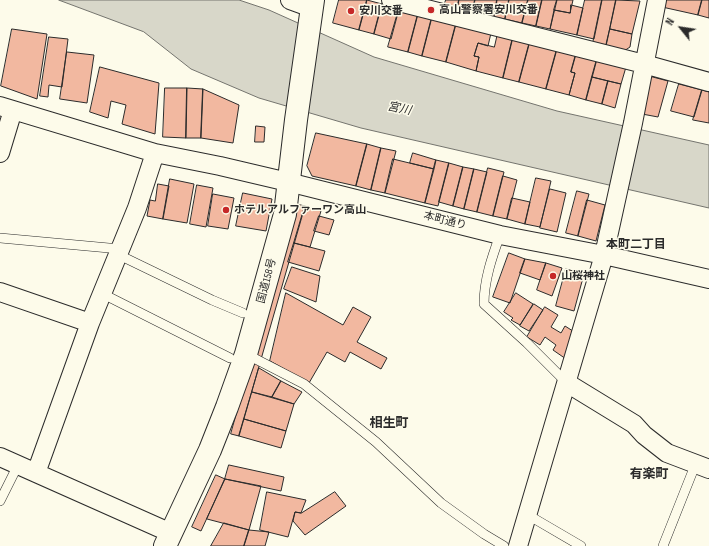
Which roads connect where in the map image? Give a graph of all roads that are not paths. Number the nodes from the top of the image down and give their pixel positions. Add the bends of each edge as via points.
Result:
1 (290, 0) edge
2 (391, 0) edge
3 (657, 0) edge
4 (312, 10) edge
5 (644, 64) junction
6 (709, 82) edge
7 (6, 108) edge
8 (0, 153) edge
9 (155, 153) junction
10 (288, 182) junction
11 (500, 234) junction
12 (0, 238) edge
13 (118, 252) junction
14 (604, 255) junction
15 (709, 280) edge
16 (0, 292) edge
17 (102, 294) junction
18 (243, 313) dead end
19 (90, 323) junction
20 (238, 356) junction
21 (568, 383) junction
22 (0, 457) edge
23 (18, 465) junction
24 (706, 467) edge
25 (36, 473) junction
26 (0, 501) edge
27 (528, 515) junction
28 (169, 542) edge
29 (504, 546) edge
30 (518, 546) edge
31 (580, 546) edge
32 (663, 546) edge

1 - 4 street
2 - 5 street
3 - 5 street
4 - 10 highway, 国道158号
5 - 6 street
5 - 14 street
7 - 8 street
7 - 9 street, 本町通り
9 - 10 street, 本町通り
9 - 13 street via 137,208
10 - 11 street, 本町通り
10 - 20 highway, 国道158号 via 285,214
11 - 14 street, 本町通り
11 - 21 lane via 491,261 484,304
12 - 13 lane
13 - 17 street
13 - 18 lane
14 - 15 street, 本町通り
14 - 21 street
16 - 19 street
17 - 19 street
17 - 20 lane
19 - 25 street
20 - 28 highway, 国道158号 via 227,407
20 - 29 lane via 304,384 376,442 441,503
21 - 24 street via 634,424 667,453
21 - 27 street
22 - 23 street
23 - 25 street
23 - 26 lane
24 - 32 lane
25 - 28 street
27 - 30 street
27 - 31 lane

